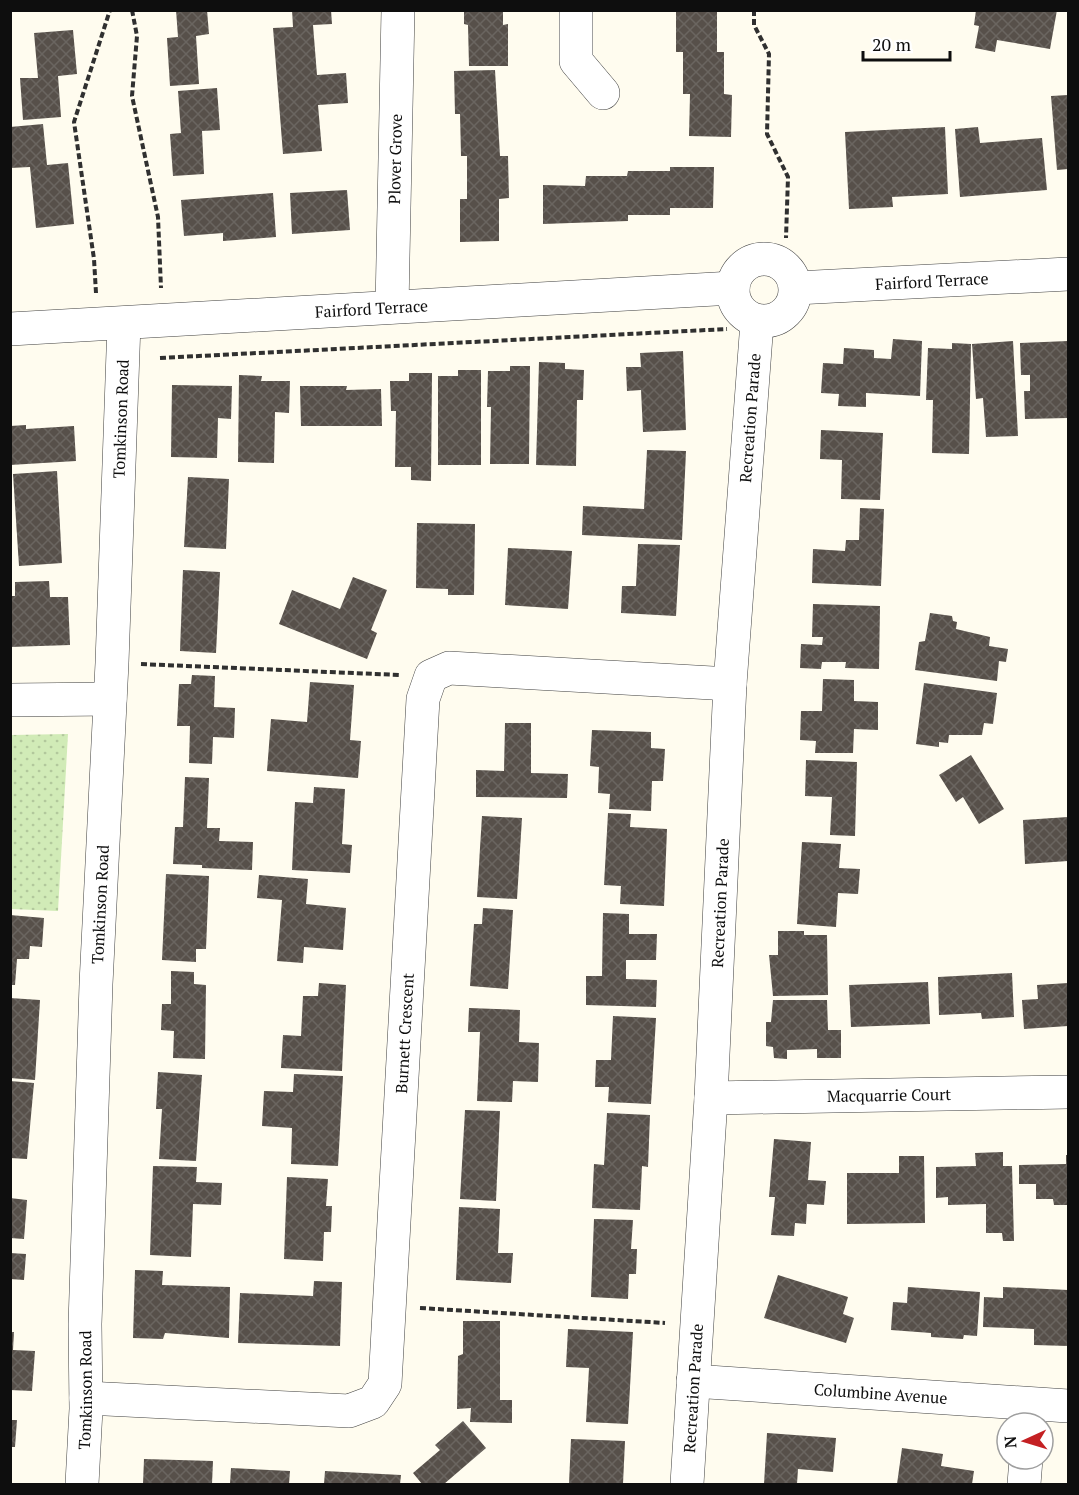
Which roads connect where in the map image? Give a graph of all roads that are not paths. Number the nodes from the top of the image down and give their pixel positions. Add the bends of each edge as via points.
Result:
1 (398, 10) edge
2 (576, 10) edge
3 (603, 93) dead end
4 (1068, 274) edge
5 (733, 288) junction
6 (796, 288) junction
7 (392, 307) junction
8 (124, 323) junction
9 (742, 325) junction
10 (10, 329) edge
11 (730, 684) junction
12 (110, 699) junction
13 (10, 700) edge
14 (1068, 1092) edge
15 (711, 1098) junction
16 (693, 1382) junction
17 (86, 1398) junction
18 (1068, 1406) edge
19 (1006, 1411) edge
20 (1039, 1411) edge
21 (82, 1485) edge
22 (687, 1485) edge

1 - 7 street, Plover Grove
2 - 3 street via 576,61
4 - 6 street, Fairford Terrace
5 - 6 street via 741,268 763,258 784,264 793,275
5 - 7 street, Fairford Terrace
5 - 9 street
6 - 9 street via 793,304 784,315
7 - 8 street, Fairford Terrace
8 - 10 street, Fairford Terrace
8 - 12 street, Tomkinson Road
9 - 11 street, Recreation Parade
11 - 15 street, Recreation Parade
11 - 17 street, Burnett Crescent via 449,668 431,676 423,699 385,1384 373,1402 349,1411
12 - 13 street
12 - 17 street, Tomkinson Road via 96,984
14 - 15 street, Macquarrie Court
15 - 16 street, Recreation Parade
16 - 19 street, Columbine Avenue
16 - 22 street, Recreation Parade
17 - 21 street, Tomkinson Road
18 - 20 street, Columbine Avenue

